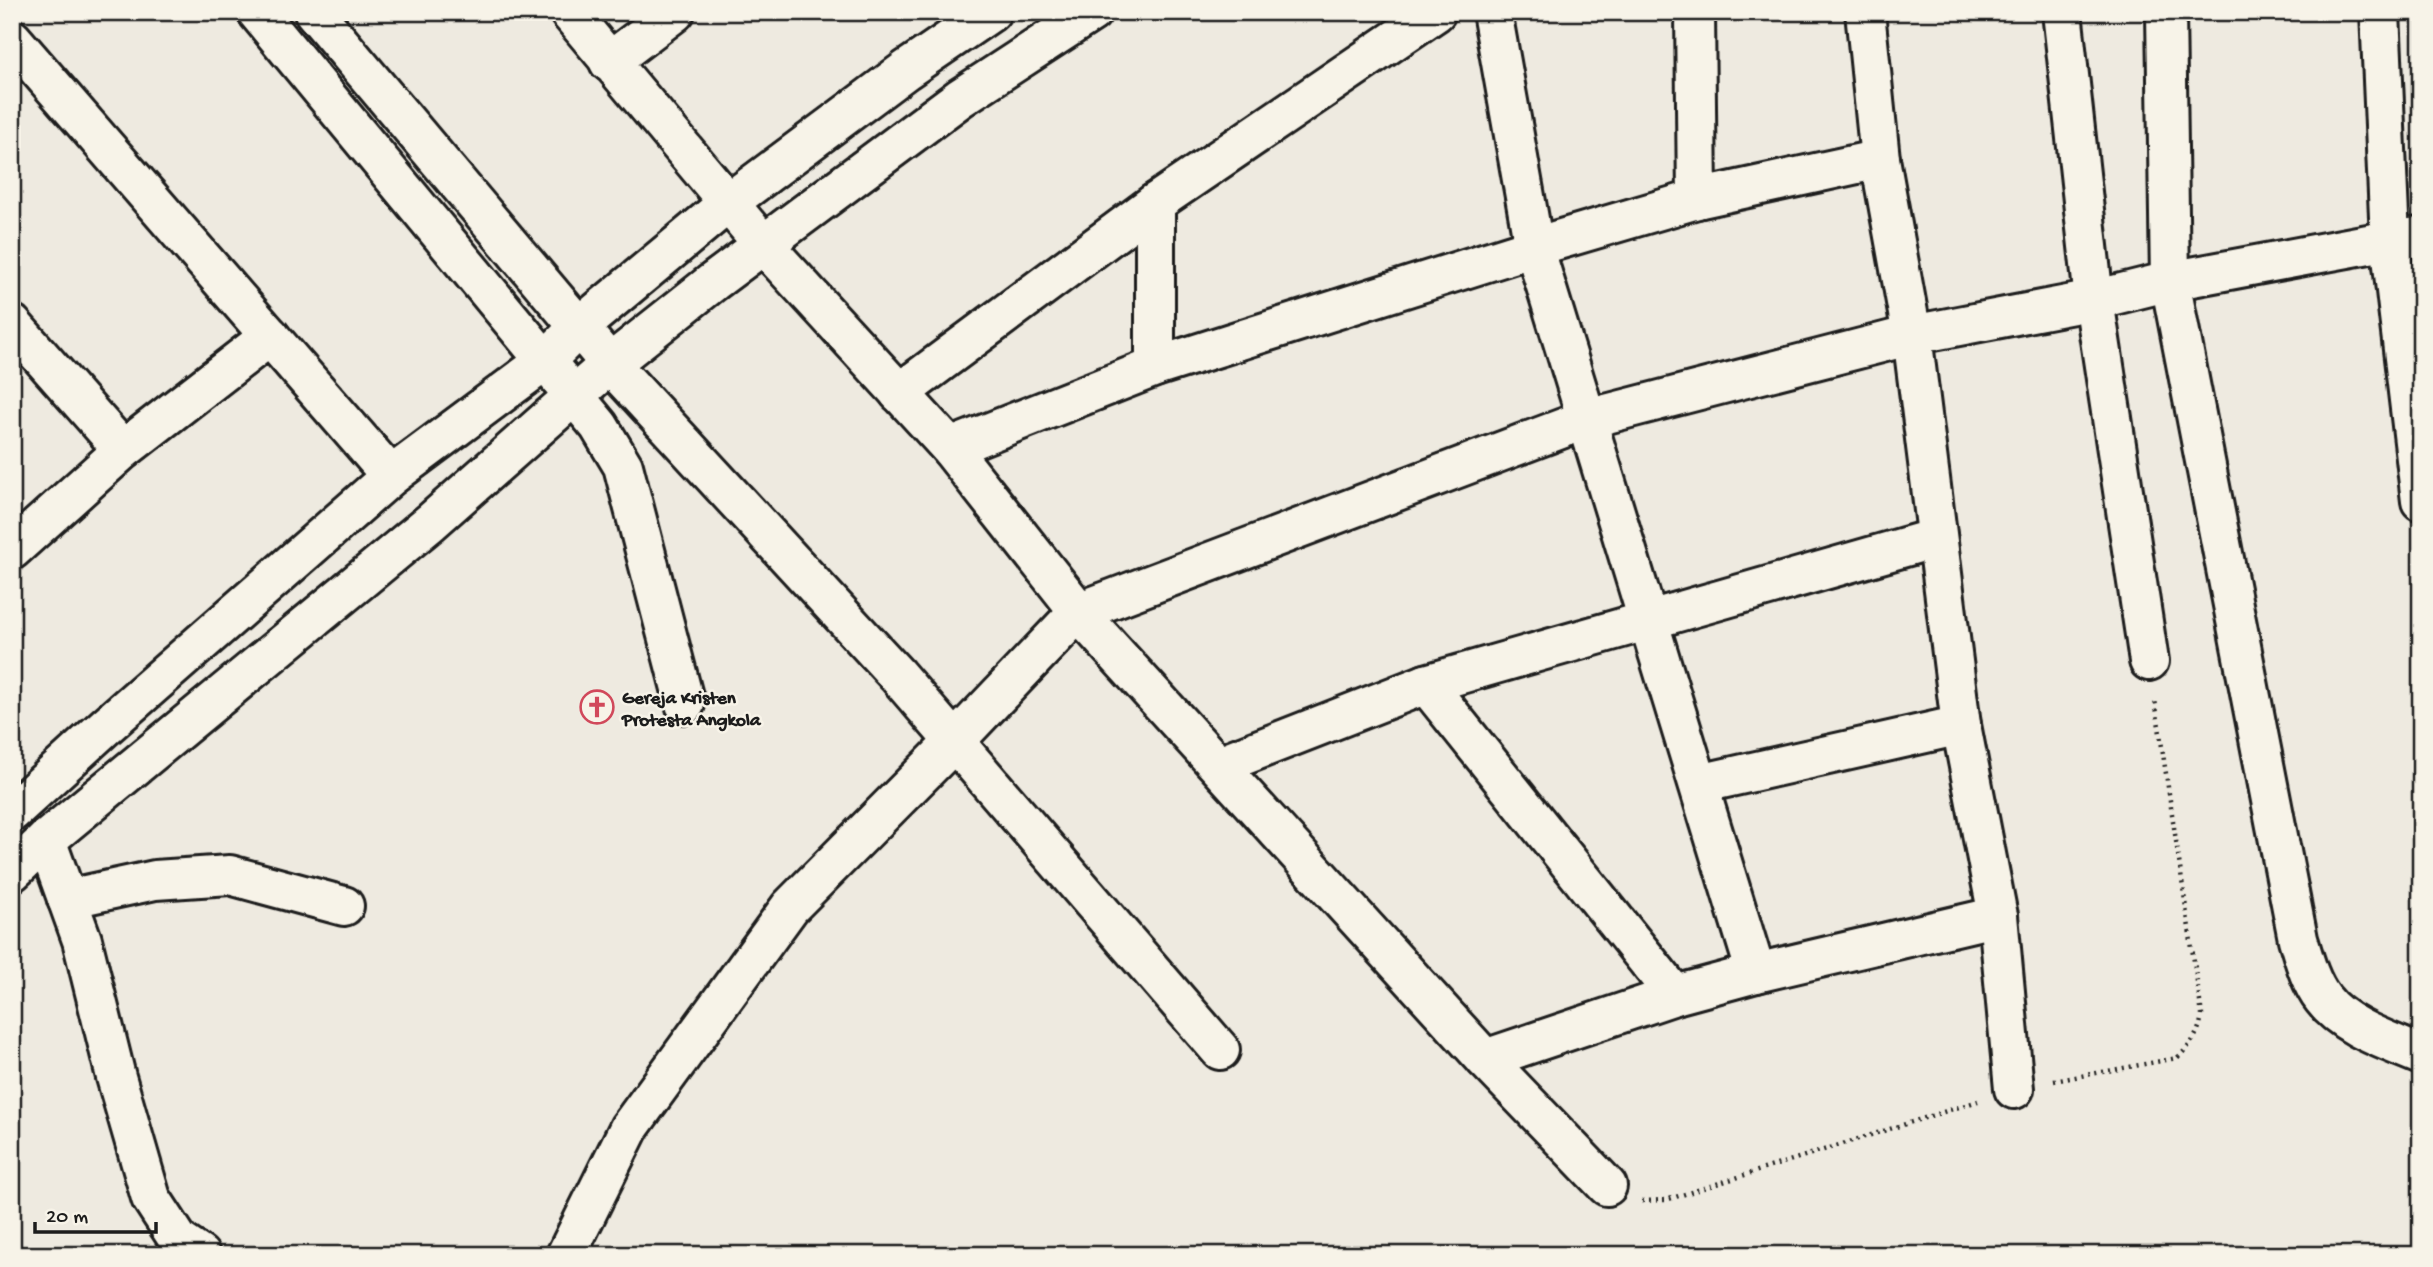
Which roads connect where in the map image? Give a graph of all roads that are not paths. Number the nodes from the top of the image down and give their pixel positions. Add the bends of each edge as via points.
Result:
1 (257, 12) edge
2 (314, 12) edge
3 (569, 12) edge
4 (675, 12) edge
5 (990, 12) edge
6 (1092, 12) edge
7 (1436, 12) edge
8 (1492, 12) edge
9 (1695, 12) edge
10 (1865, 12) edge
11 (2062, 12) edge
12 (2166, 12) edge
13 (2380, 12) edge
14 (12, 39) edge
15 (609, 62) junction
16 (1880, 159) junction
17 (1697, 199) junction
18 (728, 203) junction
19 (1156, 203) junction
20 (2405, 239) edge
21 (762, 243) junction
22 (1534, 247) junction
23 (2170, 281) junction
24 (2094, 300) junction
25 (12, 324) edge
26 (579, 327) junction
27 (1912, 335) junction
28 (270, 336) junction
29 (544, 362) junction
30 (610, 364) junction
31 (1155, 367) junction
32 (899, 393) junction
33 (573, 397) junction
34 (1587, 419) junction
35 (950, 448) junction
36 (123, 450) junction
37 (391, 476) junction
38 (2421, 501) edge
39 (1936, 538) junction
40 (12, 550) edge
41 (1078, 612) junction
42 (1648, 620) junction
43 (2149, 661) road end
44 (1426, 684) junction
45 (685, 704) dead end
46 (1961, 725) junction
47 (954, 742) junction
48 (1219, 765) junction
49 (1699, 784) junction
50 (12, 812) edge
51 (46, 840) junction
52 (12, 872) edge
53 (67, 899) junction
54 (344, 905) dead end
55 (1998, 916) junction
56 (1756, 973) junction
57 (1675, 995) junction
58 (1220, 1051) dead end
59 (2421, 1055) edge
60 (1485, 1059) junction
61 (2014, 1089) road end
62 (1607, 1186) road end
63 (200, 1255) edge
64 (566, 1255) edge

1 - 29 street
2 - 26 street
3 - 15 street
4 - 15 street
5 - 18 street
6 - 21 street via 960,98
7 - 19 street
8 - 22 street
9 - 17 street
10 - 16 street
11 - 24 street
12 - 23 street
13 - 20 street
14 - 28 street
15 - 18 street
16 - 17 street
16 - 27 street
17 - 22 street
18 - 21 street
18 - 26 street
19 - 31 street
19 - 32 street
20 - 23 street
20 - 38 street
21 - 30 street
21 - 32 street
22 - 31 street
22 - 34 street
23 - 24 street
23 - 59 street via 2298,939 2309,973 2323,999 2345,1018
24 - 27 street
24 - 43 street
25 - 36 street
26 - 29 street
26 - 30 street
27 - 34 street
27 - 39 street
28 - 36 street
28 - 37 street
29 - 33 street
29 - 37 street
30 - 33 street
30 - 47 street
31 - 35 street
32 - 35 street
33 - 45 street via 599,426 623,466
33 - 51 street via 431,522
34 - 41 street
34 - 42 street
35 - 41 street
36 - 40 street
37 - 50 street
39 - 42 street
39 - 46 street
41 - 47 street
41 - 48 street
42 - 44 street
42 - 49 street
44 - 48 street
44 - 57 street
46 - 49 street
46 - 55 street
47 - 58 street
47 - 64 street via 790,907 629,1128
48 - 60 street
49 - 56 street
51 - 52 street
51 - 53 street
53 - 54 street via 155,880 230,875
53 - 63 street via 151,1198 179,1241
55 - 56 street
55 - 61 street
56 - 57 street
57 - 60 street
60 - 62 street

